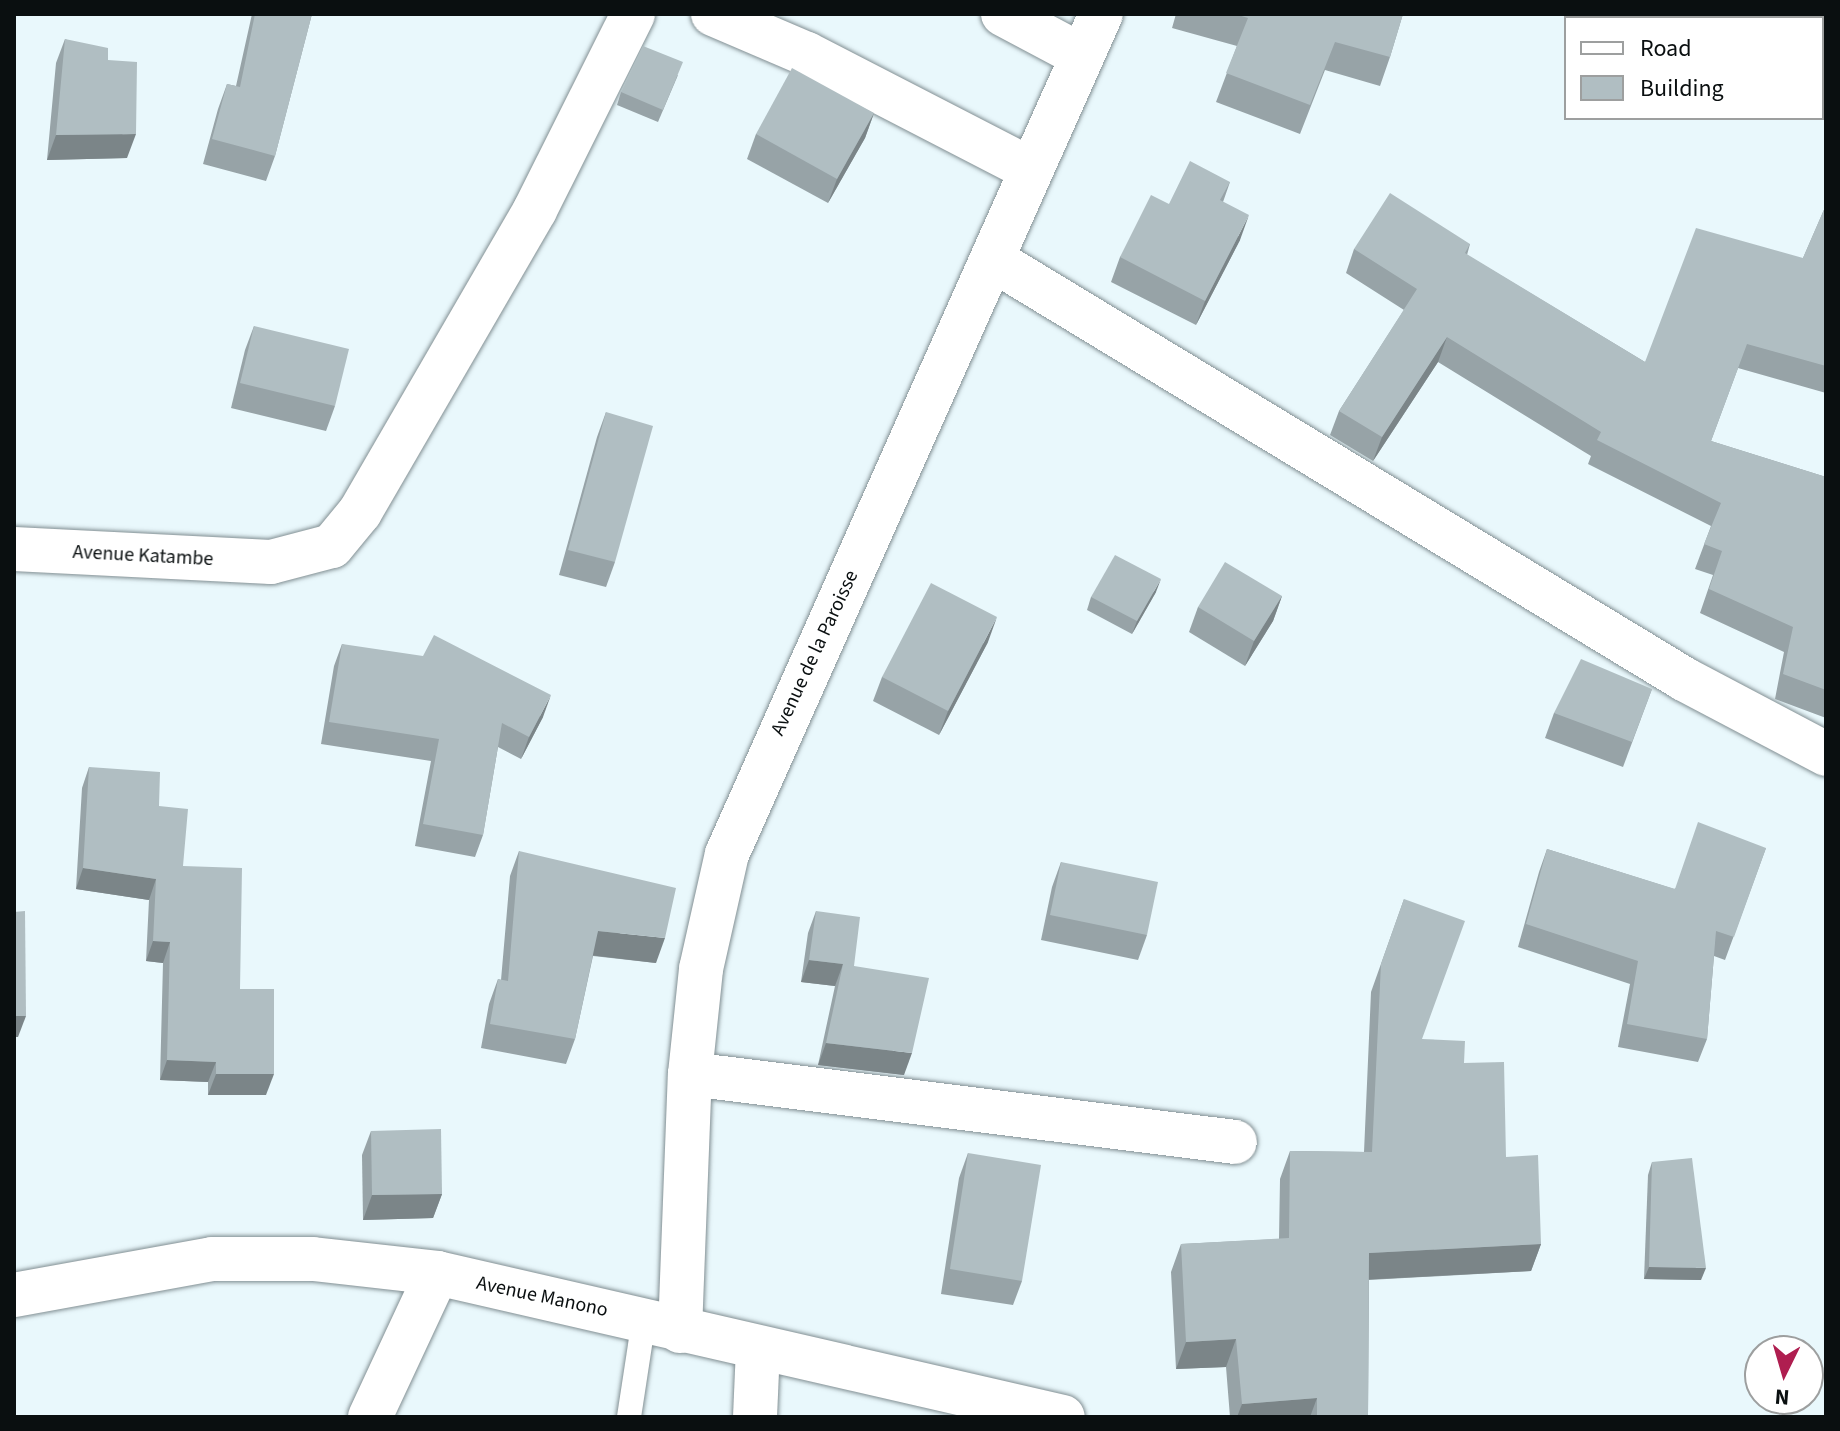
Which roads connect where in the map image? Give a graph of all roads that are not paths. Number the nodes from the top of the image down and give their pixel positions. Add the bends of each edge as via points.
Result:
1 (633, 14) edge
2 (713, 14) edge
3 (1003, 14) edge
4 (1101, 14) edge
5 (1082, 56) junction
6 (1030, 169) junction
7 (995, 261) junction
8 (14, 549) edge
9 (1826, 754) edge
10 (690, 1074) junction
11 (1235, 1142) dead end
12 (437, 1273) junction
13 (14, 1295) edge
14 (662, 1325) junction
15 (758, 1349) junction
16 (370, 1417) edge
17 (629, 1417) edge
18 (755, 1417) edge
19 (1063, 1417) edge

1 - 8 street, Avenue Katambe via 535,210 360,512 317,555 271,562
2 - 6 street via 807,54
3 - 5 street
4 - 5 street, Avenue de la Paroisse
5 - 6 street, Avenue de la Paroisse
6 - 7 street, Avenue de la Paroisse
7 - 9 street via 1684,679
7 - 10 street, Avenue de la Paroisse via 727,854 701,969
10 - 11 street
10 - 14 street, Avenue de la Paroisse
12 - 13 street, Avenue Manono via 313,1259 212,1259
12 - 14 street, Avenue Manono
12 - 16 street
14 - 15 street, Avenue Manono
14 - 17 lane
15 - 18 street
15 - 19 street, Avenue Manono

